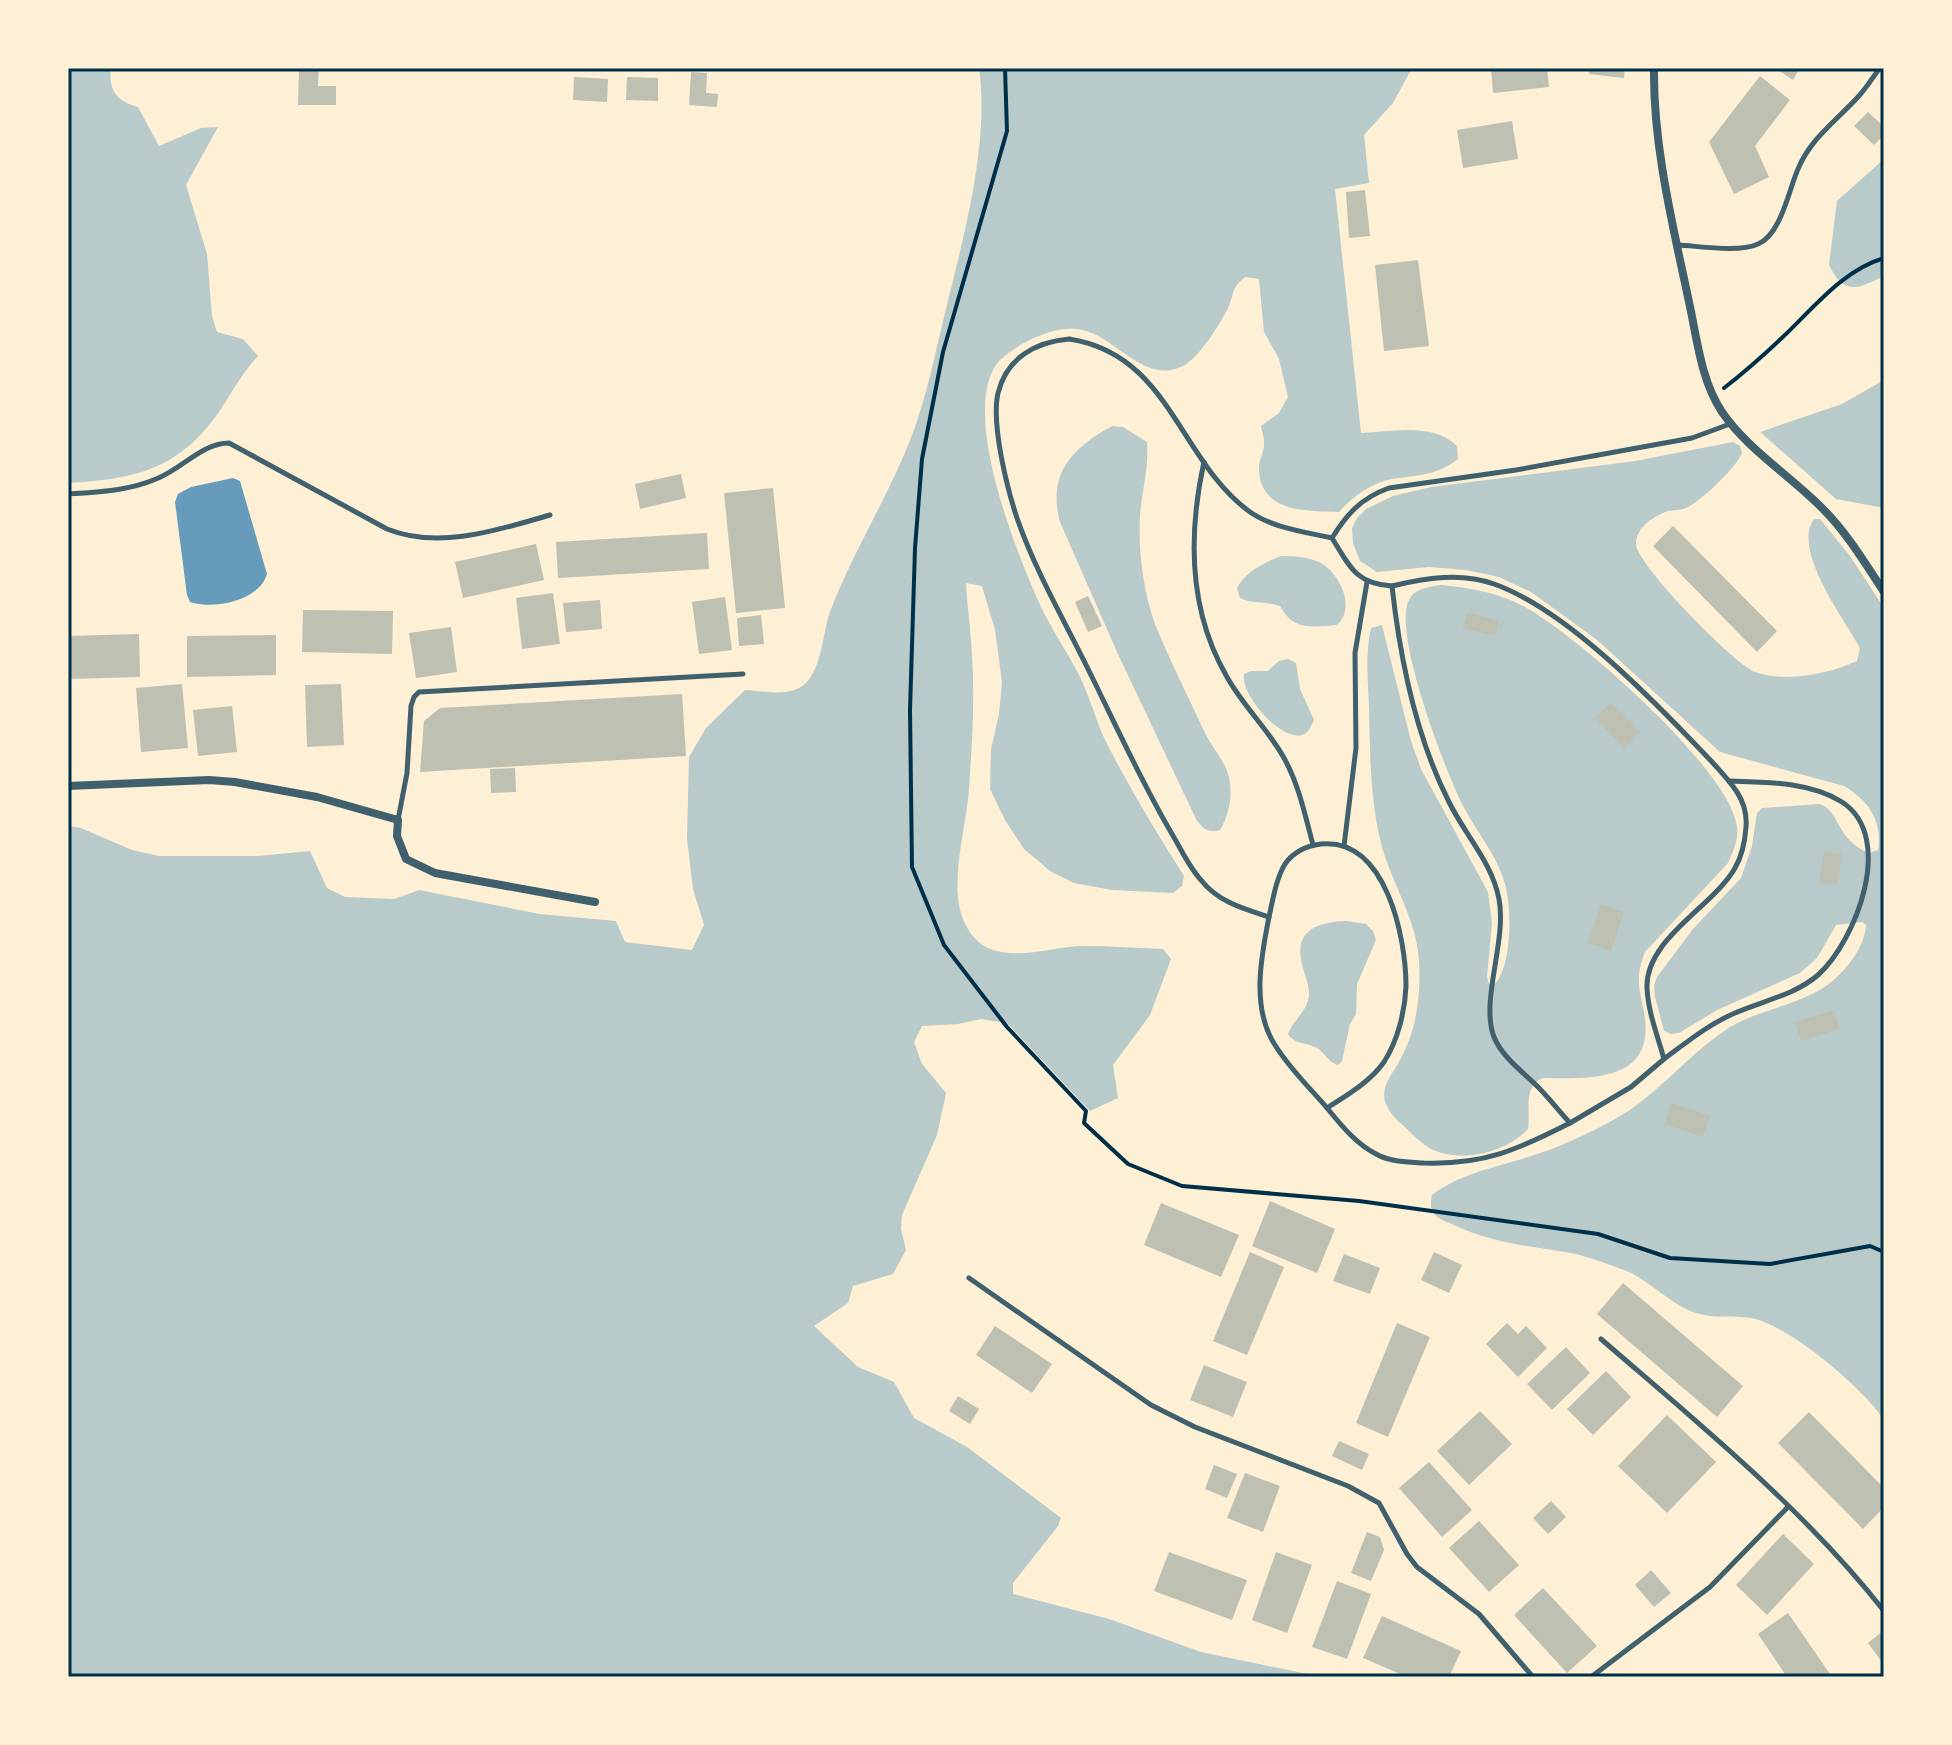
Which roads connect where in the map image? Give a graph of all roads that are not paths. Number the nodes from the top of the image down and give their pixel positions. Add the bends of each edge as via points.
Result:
1 (1654, 68) edge
2 (1880, 68) edge
3 (1677, 245) junction
4 (1731, 423) junction
5 (1204, 462) junction
6 (68, 494) edge
7 (550, 515) dead end
8 (1332, 538) junction
9 (1367, 582) junction
10 (1392, 586) junction
11 (1884, 592) edge
12 (743, 674) dead end
13 (1728, 781) junction
14 (68, 786) edge
15 (398, 820) junction
16 (1313, 845) junction
17 (1344, 846) junction
18 (595, 902) dead end
19 (1269, 917) junction
20 (1664, 1059) junction
21 (1327, 1108) junction
22 (1570, 1123) junction
23 (969, 1278) dead end
24 (1601, 1339) dead end
25 (1788, 1507) junction
26 (1884, 1611) edge
27 (1533, 1677) edge
28 (1591, 1677) edge

1 - 3 street via 1660,149
2 - 3 lane via 1813,143 1767,239 1742,248
3 - 4 street via 1712,396
4 - 8 lane via 1692,438 1389,488 1357,505
4 - 11 street via 1825,510
5 - 8 lane via 1253,514
5 - 16 lane via 1193,527 1202,619 1227,678 1293,775
5 - 19 lane via 1150,382 1096,345 1069,339 1037,345 1020,355 1001,382 996,412 1017,517 1140,778 1200,880 1227,902
6 - 7 lane via 136,486 174,471 218,443 229,443 387,529 413,537 458,536
8 - 9 lane via 1351,569
9 - 10 lane
9 - 17 lane via 1355,653 1356,748
10 - 13 lane via 1469,578 1514,592 1601,653
10 - 22 lane via 1426,746 1450,804 1485,860 1499,900 1491,998 1494,1038
12 - 15 lane via 419,692 411,706
13 - 20 lane via 1745,810 1735,869 1675,932 1648,973
13 - 20 lane via 1807,788 1853,812 1866,840 1868,861 1860,906 1838,952 1818,975 1718,1021
14 - 15 street via 235,782 317,797
15 - 18 street via 400,849 421,868
16 - 17 lane
16 - 19 lane via 1296,851 1286,863
17 - 21 lane via 1368,862 1389,900 1403,943 1406,989 1397,1035 1385,1059 1375,1073
19 - 21 lane via 1261,954 1265,1026 1287,1062
20 - 22 lane via 1631,1087
21 - 22 lane via 1376,1155 1414,1162 1497,1156
23 - 27 lane via 1151,1405 1368,1495 1387,1514 1417,1567 1479,1614
24 - 25 lane
25 - 26 lane via 1849,1567
25 - 28 lane via 1710,1587

